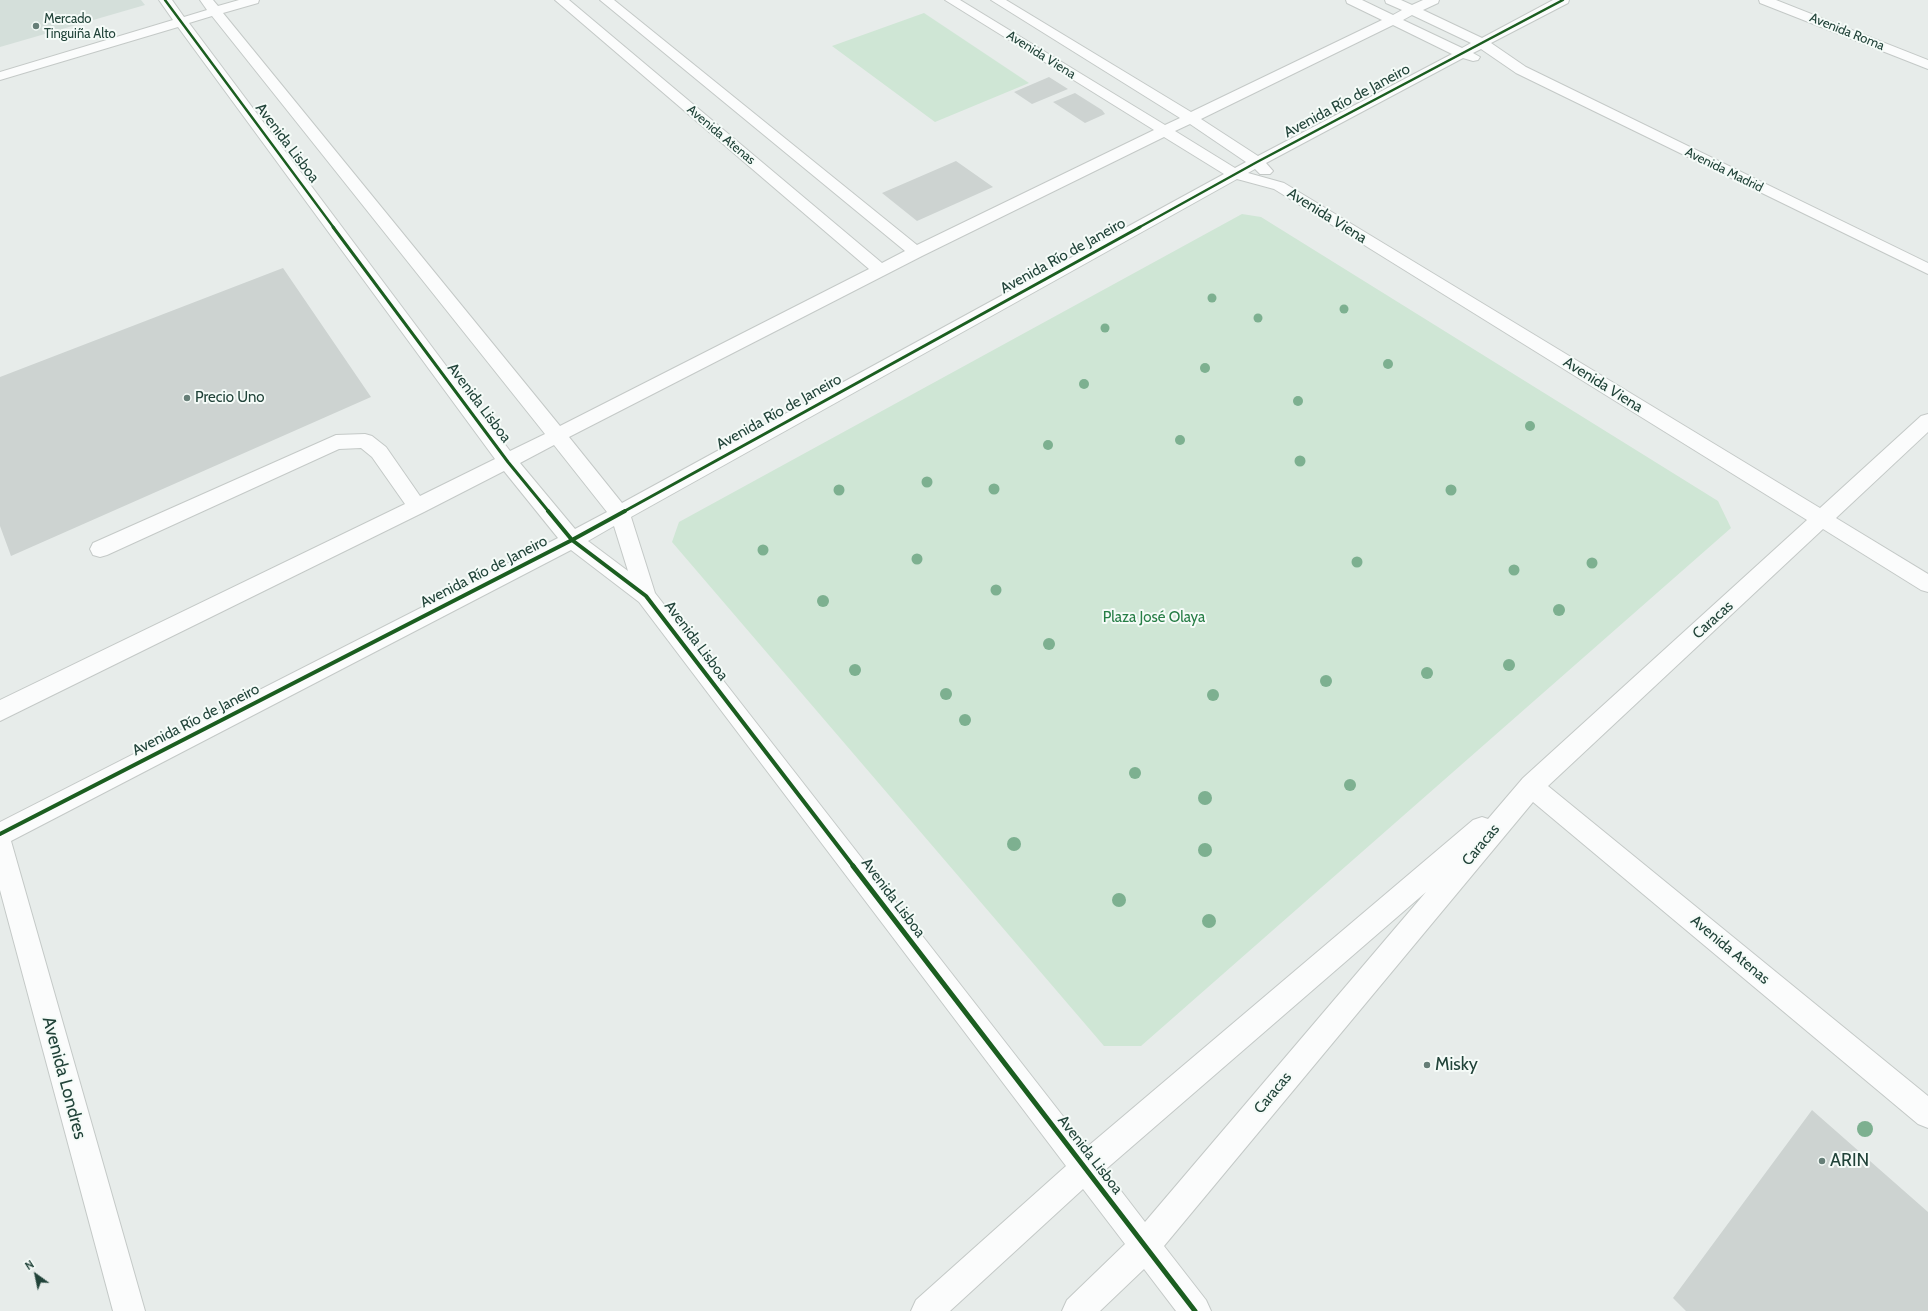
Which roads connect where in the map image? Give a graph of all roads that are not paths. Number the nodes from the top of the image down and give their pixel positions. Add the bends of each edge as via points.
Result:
1 (253, 0) edge
2 (561, 0) edge
3 (606, 0) edge
4 (951, 0) edge
5 (997, 0) edge
6 (1352, 0) edge
7 (1392, 0) edge
8 (1433, 0) edge
9 (1563, 0) edge
10 (1765, 0) edge
11 (187, 7) edge
12 (1412, 10) junction
13 (1394, 20) junction
14 (1482, 43) junction
15 (1463, 54) junction
16 (1928, 64) edge
17 (1521, 70) junction
18 (0, 76) edge
19 (1190, 118) junction
20 (1164, 132) junction
21 (1257, 162) junction
22 (1235, 174) junction
23 (1279, 186) junction
24 (916, 252) junction
25 (1928, 269) edge
26 (881, 271) junction
27 (1928, 421) edge
28 (557, 436) junction
29 (508, 462) junction
30 (417, 507) junction
31 (620, 514) junction
32 (1822, 520) junction
33 (572, 540) junction
34 (100, 549) dead end
35 (1928, 584) edge
36 (646, 596) junction
37 (0, 711) edge
38 (1531, 786) junction
39 (0, 834) edge
40 (0, 844) edge
41 (1928, 1114) edge
42 (1085, 1168) junction
43 (1145, 1246) junction
44 (129, 1311) edge
45 (927, 1311) edge
46 (1078, 1311) edge
47 (1195, 1311) edge

1 - 11 street
2 - 26 street, Avenida Atenas
3 - 24 street
4 - 20 street, Avenida Viena
5 - 19 street, Avenida Viena
6 - 13 street, Avenida Madrid
7 - 12 street, Avenida Madrid
8 - 12 street
9 - 14 street, Avenida Río de Janeiro
10 - 16 street, Avenida Roma
11 - 18 street
11 - 28 street, Avenida Lisboa
11 - 29 street, Avenida Lisboa
12 - 13 street
12 - 14 street, Avenida Madrid
13 - 15 street, Avenida Madrid
13 - 19 street
14 - 15 street, Avenida Río de Janeiro
14 - 17 street, Avenida Madrid
15 - 17 street, Avenida Madrid
15 - 21 street, Avenida Río de Janeiro
17 - 25 street, Avenida Madrid
19 - 20 street
19 - 21 street, Avenida Viena
20 - 22 street, Avenida Viena
20 - 24 street
21 - 22 street, Avenida Río de Janeiro
21 - 23 street, Avenida Viena
22 - 23 street, Avenida Viena
22 - 31 street, Avenida Río de Janeiro
23 - 32 street, Avenida Viena
24 - 26 street
26 - 28 street
27 - 32 street, Caracas
28 - 29 street
28 - 31 street, Avenida Lisboa
29 - 30 street
29 - 33 street, Avenida Lisboa
30 - 34 street via 379,452 365,441 336,442
30 - 37 street
31 - 33 street, Avenida Río de Janeiro
31 - 36 street, Avenida Lisboa
32 - 35 street, Avenida Viena
32 - 38 street, Caracas
33 - 36 street, Avenida Lisboa
33 - 39 street, Avenida Río de Janeiro
36 - 42 street, Avenida Lisboa
38 - 41 street, Avenida Atenas
38 - 42 street
38 - 43 street, Caracas
40 - 44 street, Avenida Londres
42 - 43 street, Avenida Lisboa
42 - 45 street
43 - 46 street, Caracas
43 - 47 street, Avenida Lisboa

